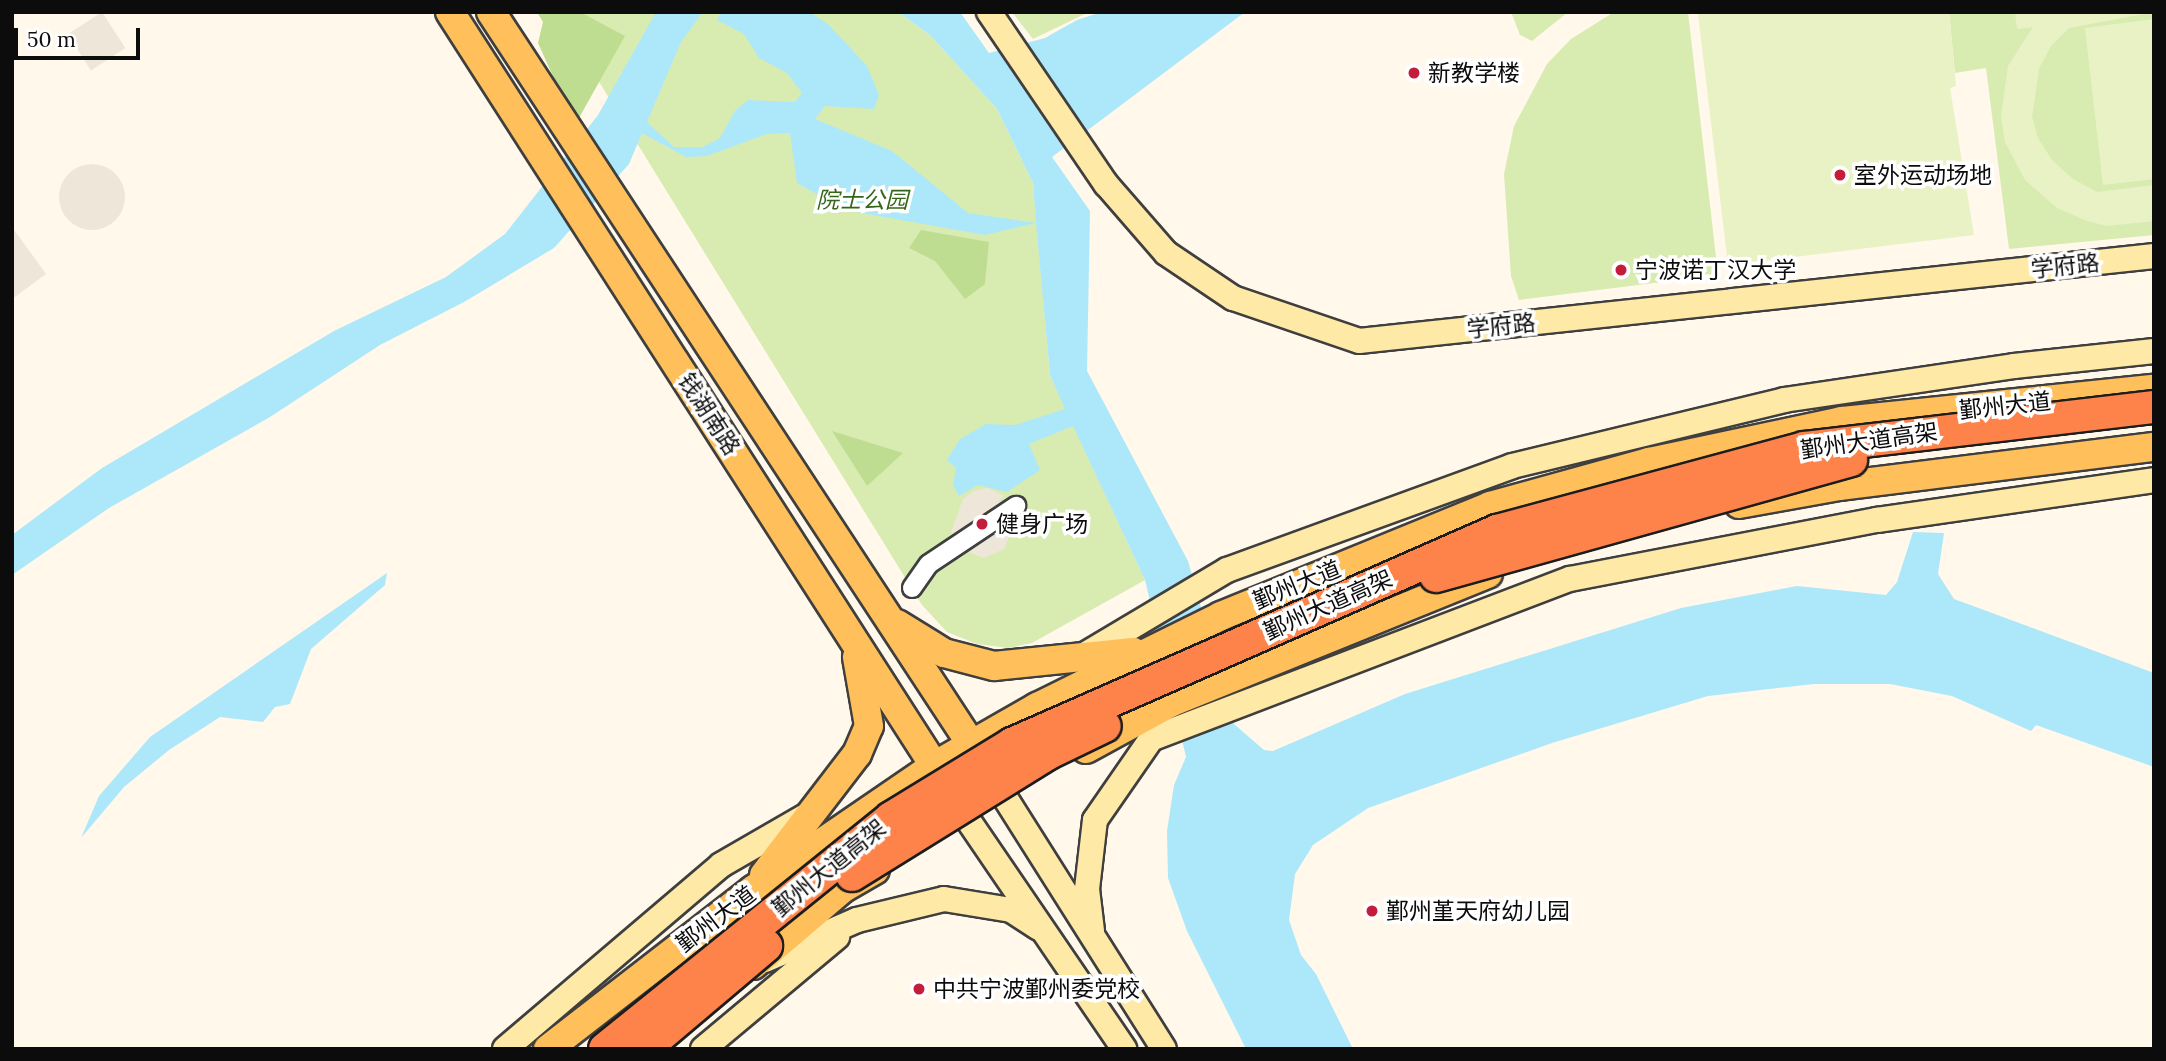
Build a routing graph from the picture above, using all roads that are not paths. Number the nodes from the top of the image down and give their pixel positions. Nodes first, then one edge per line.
1 (450, 12) edge
2 (491, 12) edge
3 (989, 12) edge
4 (2154, 256) edge
5 (2154, 351) edge
6 (2154, 389) edge
7 (2154, 407) edge
8 (2154, 423) edge
9 (2154, 447) edge
10 (2154, 480) edge
11 (1016, 506) dead end
12 (912, 588) dead end
13 (890, 619) junction
14 (853, 638) junction
15 (1153, 650) junction
16 (1079, 659) junction
17 (1172, 702) junction
18 (1153, 738) junction
19 (972, 746) junction
20 (934, 766) junction
21 (1004, 796) junction
22 (804, 817) junction
23 (966, 817) junction
24 (754, 890) junction
25 (857, 920) junction
26 (1039, 928) junction
27 (1094, 942) junction
28 (751, 966) junction
29 (505, 1049) edge
30 (548, 1049) edge
31 (606, 1049) edge
32 (644, 1049) edge
33 (655, 1049) edge
34 (703, 1049) edge
35 (1124, 1049) edge
36 (1164, 1049) edge

1 - 14 main road, 钱湖南路
2 - 13 main road, 钱湖南路
3 - 4 street, 学府路
5 - 16 street, 鄞州大道
6 - 15 main road, 鄞州大道
7 - 31 highway, 鄞州大道高架, bridge
8 - 32 highway, 鄞州大道高架, bridge
9 - 17 main road
10 - 18 street
11 - 12 street
13 - 16 main road
13 - 19 main road, 钱湖南路
14 - 20 main road, 钱湖南路
14 - 22 main road
15 - 16 main road
15 - 19 main road, 鄞州大道
17 - 18 street
17 - 21 main road
18 - 27 street
19 - 20 main road, 鄞州大道
19 - 21 main road, 钱湖南路
20 - 23 main road, 钱湖南路
20 - 24 main road, 鄞州大道
21 - 23 main road
21 - 27 street
22 - 24 main road
22 - 29 street, 鄞州大道
23 - 26 street
23 - 28 main road
24 - 30 main road, 鄞州大道
25 - 26 street
25 - 28 street
25 - 34 street
26 - 35 street
27 - 36 street
28 - 33 main road

